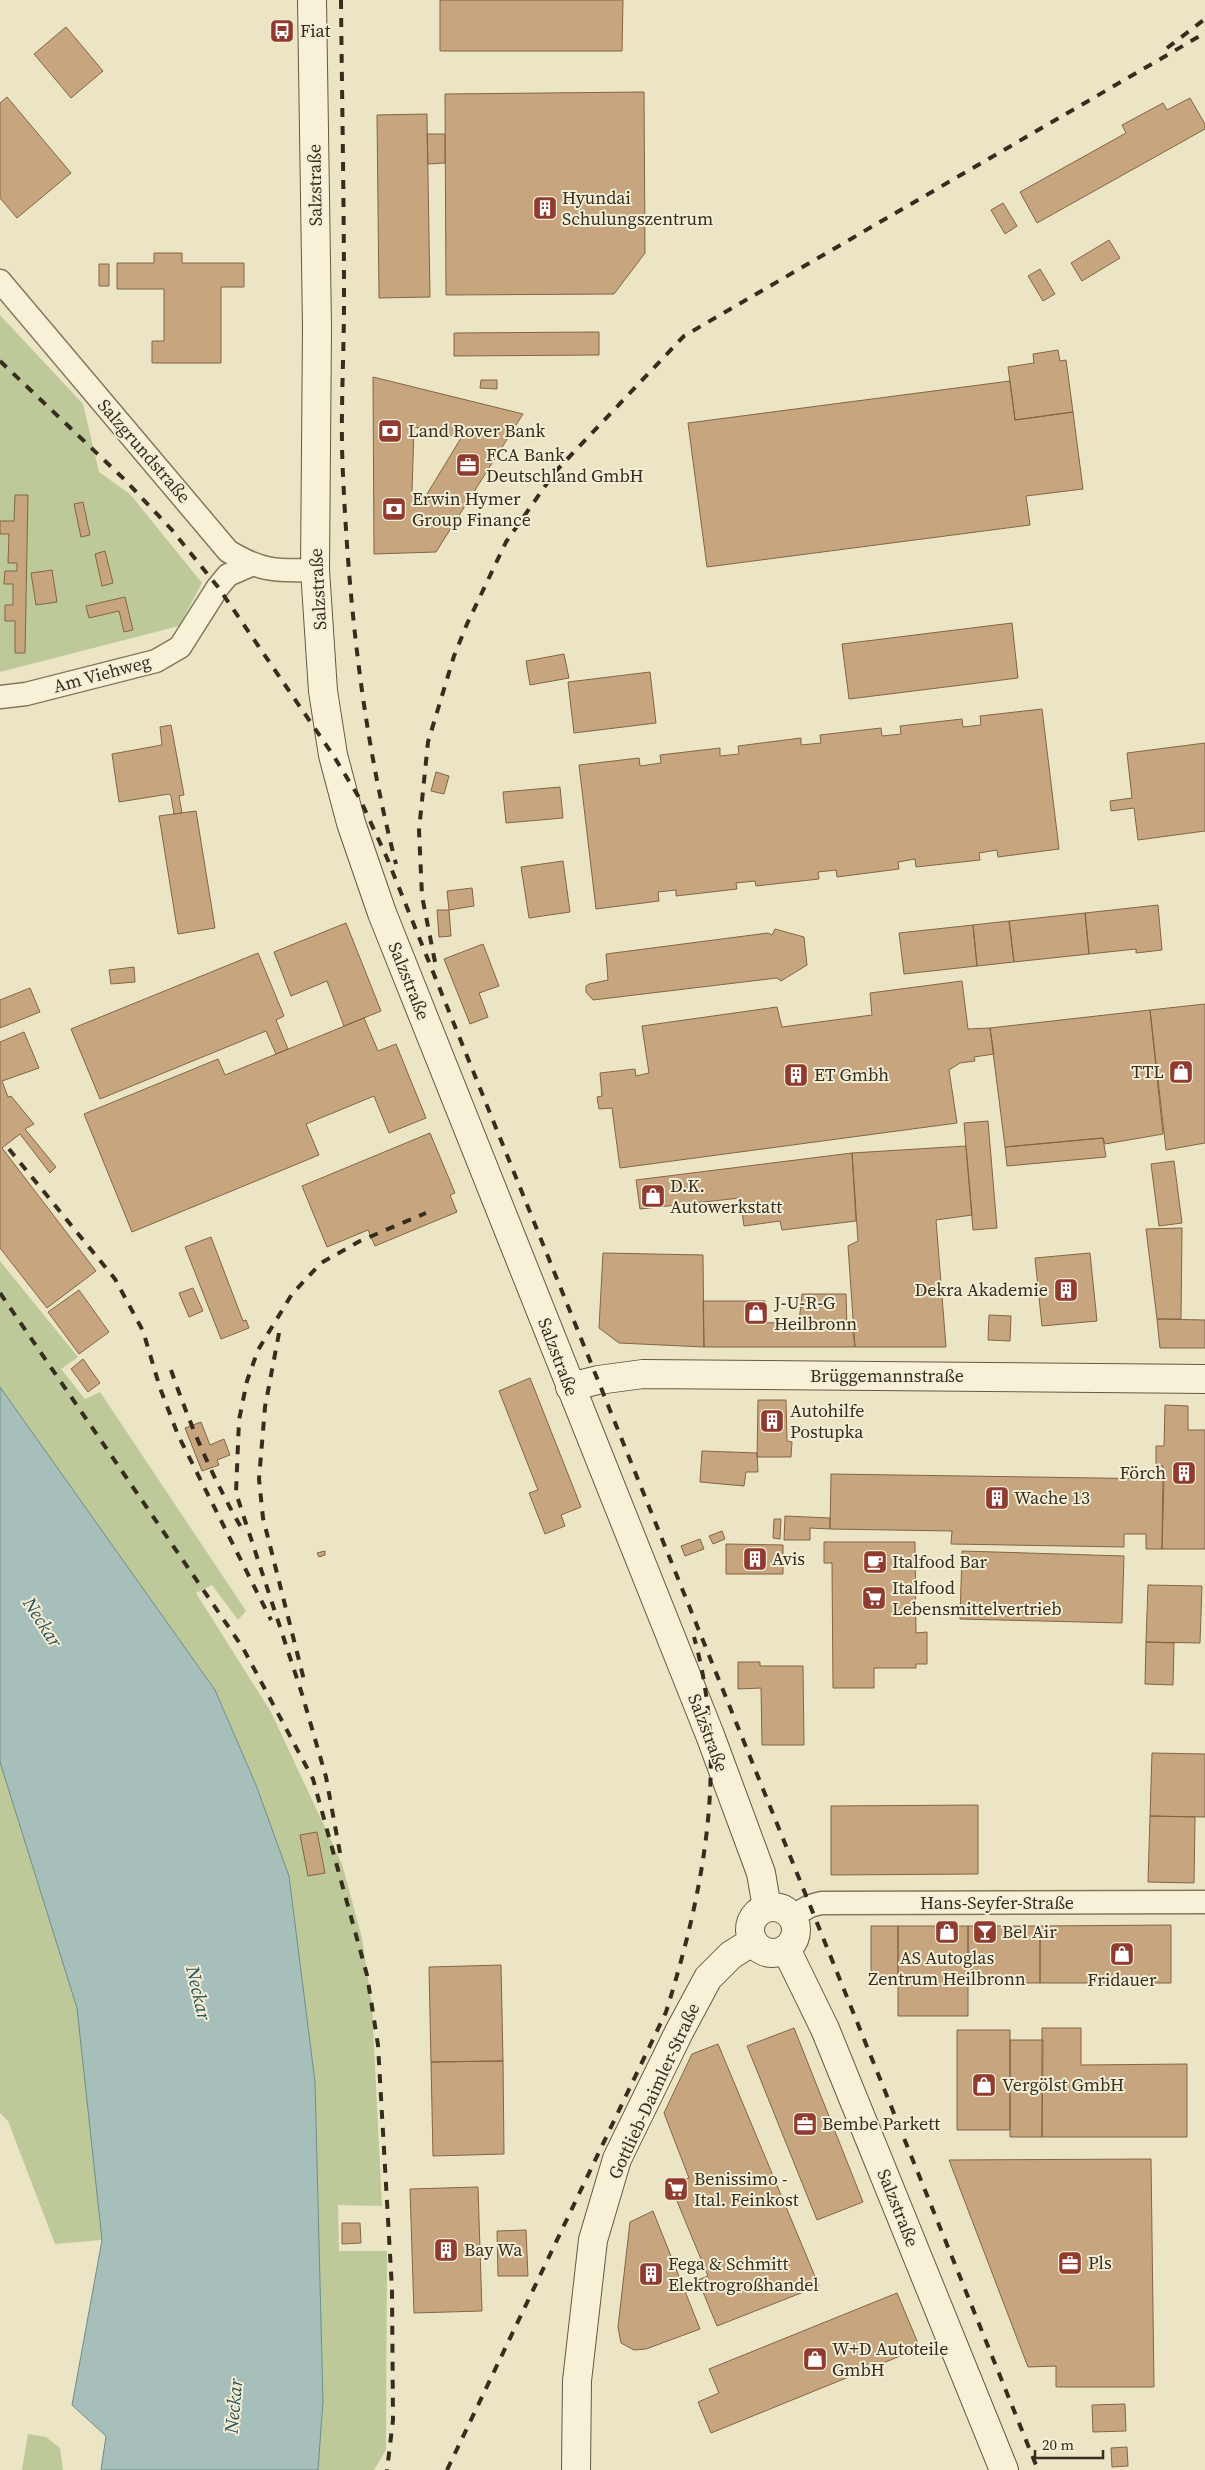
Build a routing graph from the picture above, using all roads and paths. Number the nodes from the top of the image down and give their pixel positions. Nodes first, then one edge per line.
1 (312, 0) edge
2 (0, 281) edge
3 (251, 565) junction
4 (316, 570) junction
5 (0, 697) edge
6 (1205, 1378) edge
7 (570, 1387) junction
8 (1205, 1902) edge
9 (779, 1912) junction
10 (752, 1942) junction
11 (786, 1949) junction
12 (576, 2470) edge
13 (1004, 2470) edge

1 - 4 street, Salzstraße
2 - 3 street, Salzgrundstraße
3 - 4 street, Salzgrundstraße
3 - 5 street, Am Viehweg
4 - 7 street, Salzstraße
6 - 7 street, Brüggemannstraße
7 - 9 street, Salzstraße
8 - 9 street, Hans-Seyfer-Straße
9 - 10 street
9 - 11 street
10 - 11 street
10 - 12 street, Gottlieb-Daimler-Straße
11 - 13 street, Salzstraße

